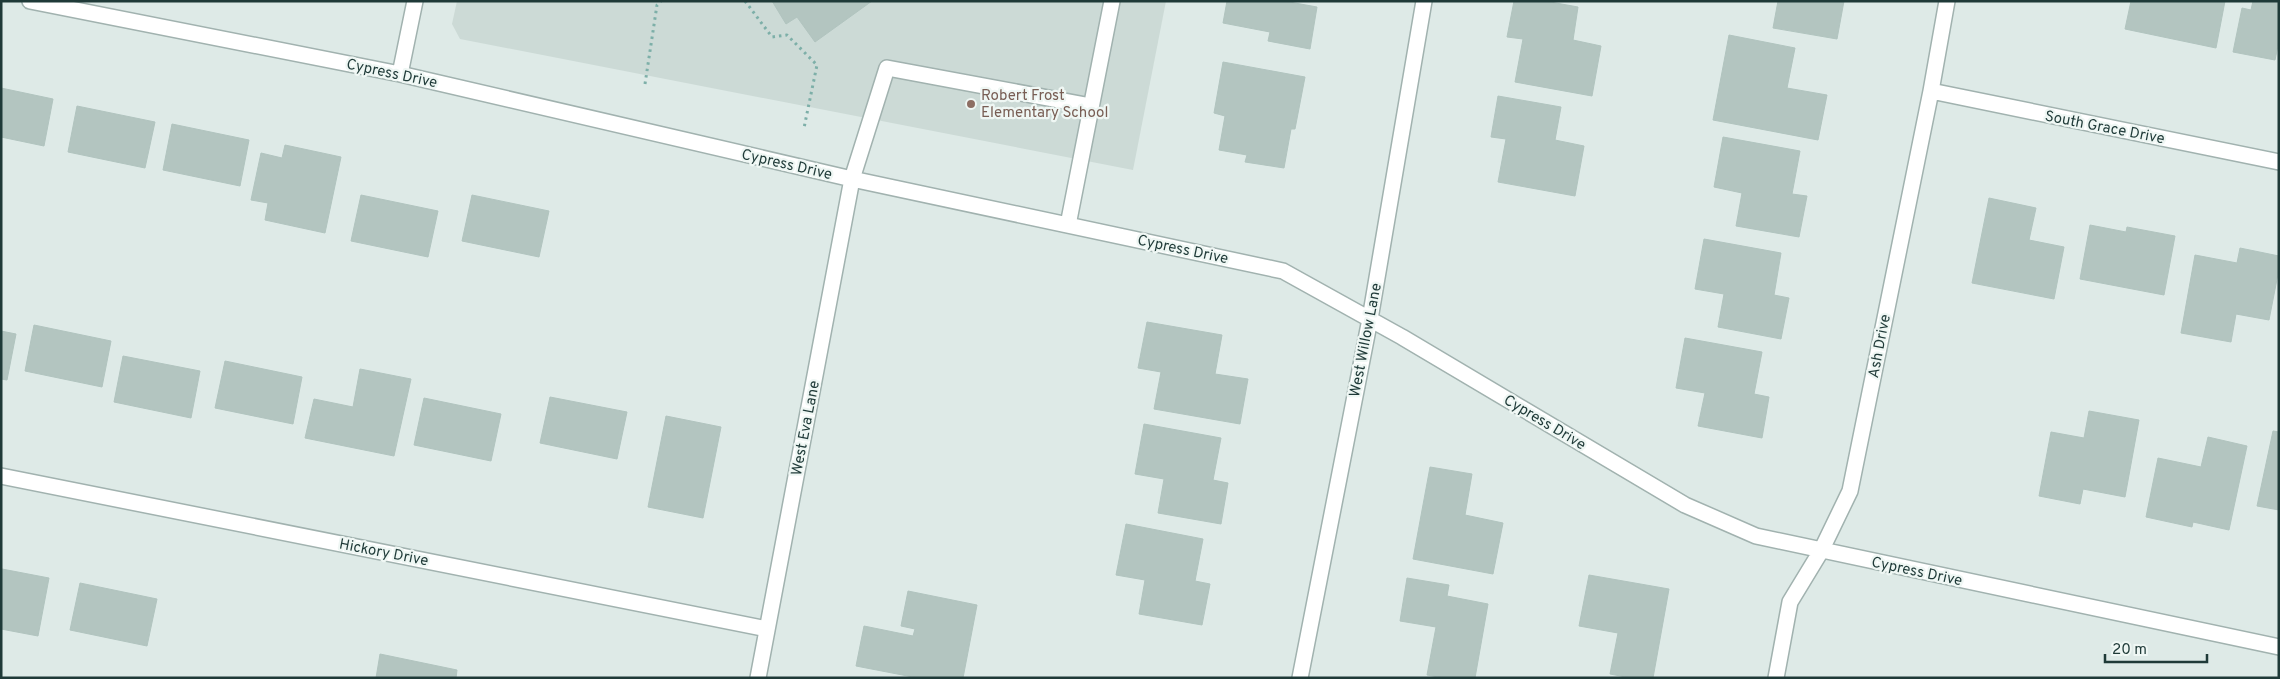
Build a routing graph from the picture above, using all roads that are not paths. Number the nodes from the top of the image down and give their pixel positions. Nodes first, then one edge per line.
1 (30, 1) edge
2 (415, 1) edge
3 (1112, 1) edge
4 (1424, 1) edge
5 (1946, 1) edge
6 (400, 74) junction
7 (1931, 91) junction
8 (1091, 106) junction
9 (2279, 162) edge
10 (852, 179) junction
11 (1068, 225) junction
12 (1370, 319) junction
13 (1, 476) edge
14 (1821, 551) junction
15 (767, 629) junction
16 (2279, 647) edge
17 (758, 678) edge
18 (1300, 678) edge
19 (1776, 678) edge

1 - 6 street, Cypress Drive
2 - 6 street
3 - 8 street
4 - 12 street, West Willow Lane
5 - 7 street, Ash Drive
6 - 10 street, Cypress Drive
7 - 9 street, South Grace Drive
7 - 14 street, Ash Drive
8 - 10 street, West Eva Lane
8 - 11 street
10 - 11 street, Cypress Drive
10 - 15 street, West Eva Lane
11 - 12 street, Cypress Drive
12 - 14 street, Cypress Drive
12 - 18 street, West Willow Lane
13 - 15 street, Hickory Drive
14 - 16 street, Cypress Drive
14 - 19 street, Ash Drive
15 - 17 street, West Eva Lane

